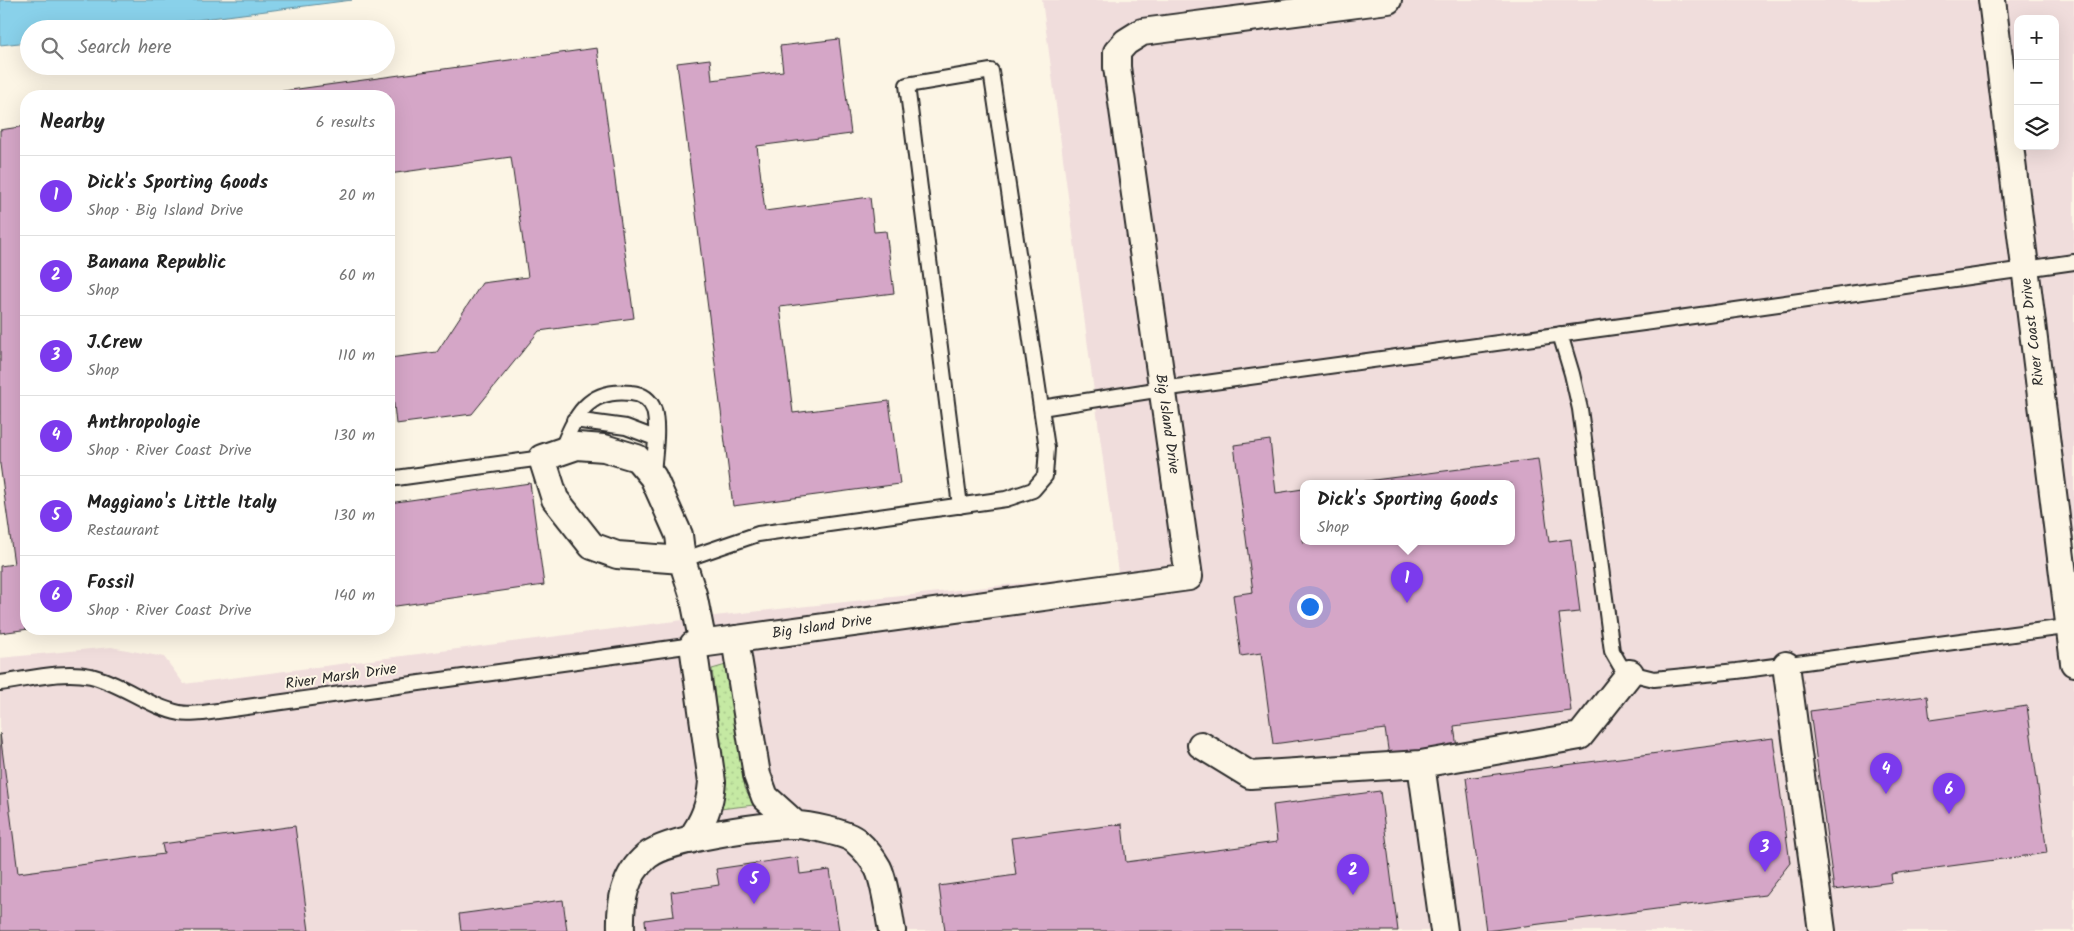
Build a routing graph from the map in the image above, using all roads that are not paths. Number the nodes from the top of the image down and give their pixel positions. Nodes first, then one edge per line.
1 (1388, 0) edge
2 (1992, 0) edge
3 (2074, 262) edge
4 (2026, 269) junction
5 (1560, 334) junction
6 (1162, 389) junction
7 (1041, 408) junction
8 (574, 420) junction
9 (655, 438) junction
10 (551, 454) junction
11 (653, 477) junction
12 (395, 478) edge
13 (960, 506) junction
14 (682, 560) junction
15 (2072, 626) edge
16 (735, 639) junction
17 (698, 644) junction
18 (2074, 663) edge
19 (1786, 665) junction
20 (1630, 673) junction
21 (0, 683) edge
22 (1201, 745) dead end
23 (1422, 764) junction
24 (796, 825) junction
25 (690, 840) junction
26 (621, 931) edge
27 (892, 931) edge
28 (1444, 931) edge
29 (1822, 931) edge

1 - 6 street, Big Island Drive
2 - 4 street, River Coast Drive
3 - 4 lane
4 - 5 lane
4 - 15 street, River Coast Drive
5 - 6 lane
5 - 20 lane
6 - 7 lane
6 - 16 street, Big Island Drive
7 - 13 lane
7 - 13 lane
8 - 9 lane
8 - 9 lane
8 - 10 lane
9 - 11 lane
10 - 11 street
10 - 12 lane
10 - 14 street
11 - 14 street
13 - 14 lane
14 - 17 street
15 - 18 street, River Coast Drive
15 - 19 lane
16 - 17 street, Big Island Drive
16 - 24 street
17 - 21 lane, River Marsh Drive
17 - 25 street
19 - 20 lane
19 - 29 street
20 - 23 street
22 - 23 street
23 - 28 street
24 - 25 street
24 - 27 street
25 - 26 street

